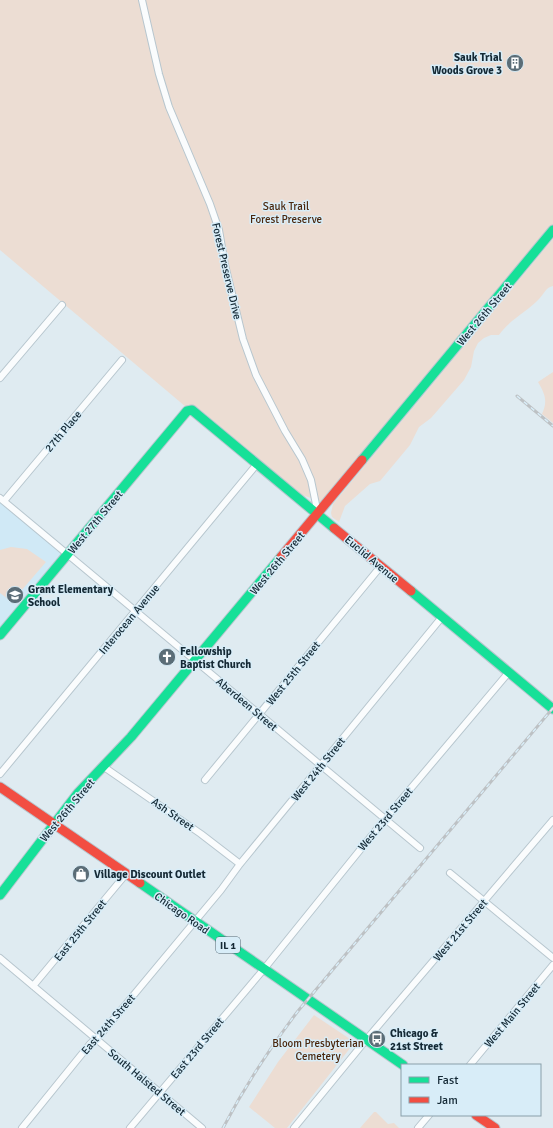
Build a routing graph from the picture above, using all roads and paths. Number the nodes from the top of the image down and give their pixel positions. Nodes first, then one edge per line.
1 (142, 0) edge
2 (553, 230) edge
3 (62, 305) dead end
4 (122, 360) dead end
5 (0, 378) edge
6 (192, 410) joint
7 (258, 464) junction
8 (2, 500) edge
9 (318, 514) junction
10 (68, 554) junction
11 (381, 566) junction
12 (136, 611) junction
13 (442, 617) junction
14 (0, 635) edge
15 (195, 661) junction
16 (509, 672) junction
17 (553, 709) edge
18 (259, 714) junction
19 (321, 766) junction
20 (104, 767) junction
21 (0, 774) edge
22 (205, 780) dead end
23 (0, 787) edge
24 (385, 819) junction
25 (553, 820) edge
26 (54, 824) junction
27 (420, 848) dead end
28 (240, 864) junction
29 (450, 873) dead end
30 (126, 874) junction
31 (1, 892) edge
32 (484, 902) junction
33 (195, 922) junction
34 (0, 958) edge
35 (553, 958) edge
36 (553, 965) edge
37 (264, 969) junction
38 (33, 986) junction
39 (96, 1038) junction
40 (366, 1040) junction
41 (402, 1064) edge
42 (471, 1064) edge
43 (160, 1092) junction
44 (428, 1116) edge
45 (477, 1116) edge
46 (22, 1128) edge
47 (130, 1128) edge
48 (202, 1128) edge
49 (294, 1128) edge
50 (418, 1128) edge
51 (495, 1128) edge

1 - 9 street, Forest Preserve Drive
2 - 9 street, West 26th Street
3 - 5 street
4 - 8 street, 27th Place
6 - 7 street, Euclid Avenue
6 - 10 street, West 27th Street
7 - 9 street, Euclid Avenue
7 - 12 street, Interocean Avenue
8 - 10 street, Aberdeen Street
9 - 11 street, Euclid Avenue
9 - 15 street, West 26th Street
10 - 12 street, Aberdeen Street
10 - 14 street, West 27th Street
11 - 13 street, Euclid Avenue
11 - 18 street, West 25th Street
12 - 15 street, Aberdeen Street
12 - 21 street, Interocean Avenue
13 - 16 street, Euclid Avenue
13 - 19 street, West 24th Street
15 - 18 street, Aberdeen Street
15 - 20 street, West 26th Street
16 - 17 street, Euclid Avenue
16 - 24 street, West 23rd Street
18 - 19 street, Aberdeen Street
18 - 22 street, West 25th Street
19 - 24 street, Aberdeen Street
19 - 28 street, West 24th Street
20 - 26 street, West 26th Street
20 - 28 street, Ash Street
23 - 26 street, Chicago Road / IL 1
24 - 27 street, Aberdeen Street
24 - 37 street, West 23rd Street
25 - 32 street, West 21st Street
26 - 30 street, Chicago Road / IL 1
26 - 31 street, West 26th Street
28 - 33 street, West 24th Street
29 - 32 street
30 - 33 street, Chicago Road / IL 1
30 - 38 street, East 25th Street
32 - 35 street
32 - 40 street, West 21st Street
33 - 37 street, Chicago Road / IL 1
33 - 39 street, East 24th Street
34 - 38 street, South Halsted Street
36 - 42 street, West Main Street
37 - 40 street, Chicago Road / IL 1
37 - 43 street, East 23rd Street
38 - 39 street, South Halsted Street
39 - 43 street, South Halsted Street
39 - 46 street, East 24th Street
40 - 41 street, Chicago Road / IL 1
40 - 49 street, West 21st Street
43 - 47 street, East 23rd Street
43 - 48 street, South Halsted Street
44 - 50 street
45 - 51 street

